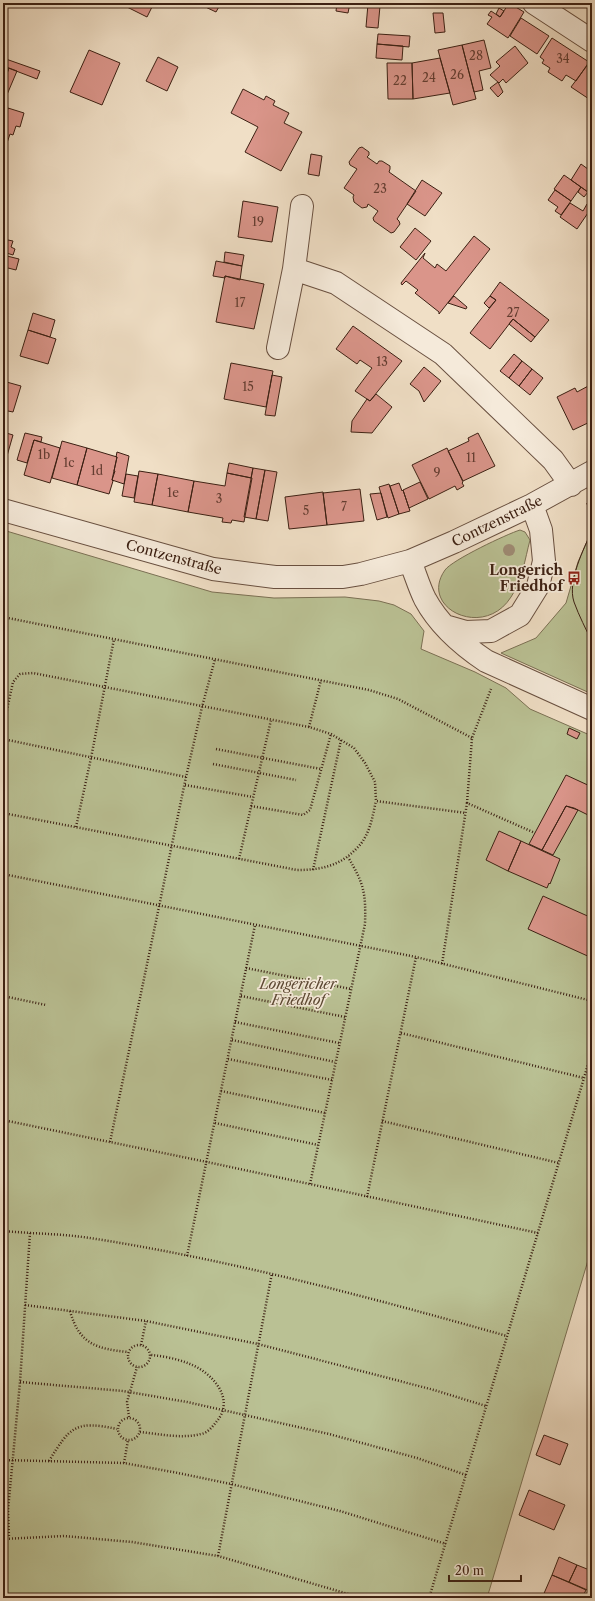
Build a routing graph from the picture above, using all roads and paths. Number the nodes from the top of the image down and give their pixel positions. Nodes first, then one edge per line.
1 (534, 3) edge
2 (592, 41) edge
3 (302, 206) dead end
4 (294, 269) junction
5 (278, 348) dead end
6 (592, 472) edge
7 (571, 485) junction
8 (587, 503) dead end
9 (532, 505) junction
10 (591, 508) dead end
11 (3, 510) edge
12 (410, 561) junction
13 (3, 617) edge
14 (444, 626) junction
15 (114, 639) junction
16 (215, 659) junction
17 (499, 667) junction
18 (321, 680) junction
19 (104, 687) junction
20 (202, 707) junction
21 (592, 709) edge
22 (270, 720) junction
23 (309, 727) junction
24 (3, 728) edge
25 (331, 734) junction
26 (472, 738) junction
27 (3, 739) edge
28 (341, 740) junction
29 (216, 749) dead end
30 (91, 758) junction
31 (262, 758) junction
32 (213, 764) dead end
33 (321, 769) junction
34 (258, 773) junction
35 (186, 777) junction
36 (296, 780) dead end
37 (185, 785) junction
38 (253, 797) junction
39 (376, 801) junction
40 (467, 803) junction
41 (251, 806) junction
42 (3, 813) edge
43 (466, 813) junction
44 (76, 827) junction
45 (535, 833) dead end
46 (173, 846) junction
47 (348, 857) junction
48 (239, 859) junction
49 (313, 870) junction
50 (3, 874) edge
51 (160, 906) junction
52 (255, 925) junction
53 (360, 946) junction
54 (416, 957) junction
55 (442, 964) junction
56 (246, 968) junction
57 (351, 988) junction
58 (3, 996) edge
59 (241, 996) junction
60 (592, 1001) edge
61 (46, 1005) dead end
62 (345, 1017) junction
63 (235, 1022) junction
64 (401, 1033) junction
65 (232, 1040) junction
66 (340, 1043) junction
67 (592, 1051) edge
68 (228, 1059) junction
69 (335, 1062) junction
70 (584, 1078) junction
71 (332, 1080) junction
72 (221, 1091) junction
73 (325, 1113) junction
74 (3, 1120) edge
75 (382, 1121) junction
76 (215, 1124) junction
77 (110, 1142) junction
78 (318, 1145) junction
79 (207, 1162) junction
80 (559, 1163) junction
81 (310, 1184) junction
82 (367, 1197) junction
83 (3, 1232) edge
84 (30, 1232) junction
85 (538, 1234) junction
86 (187, 1256) junction
87 (272, 1273) junction
88 (25, 1305) junction
89 (70, 1311) junction
90 (146, 1321) junction
91 (507, 1336) junction
92 (141, 1344) junction
93 (258, 1344) junction
94 (128, 1352) junction
95 (150, 1355) junction
96 (137, 1367) junction
97 (20, 1382) junction
98 (129, 1392) junction
99 (486, 1406) junction
100 (222, 1409) junction
101 (245, 1414) junction
102 (129, 1417) junction
103 (117, 1429) junction
104 (140, 1432) junction
105 (128, 1440) junction
106 (3, 1460) edge
107 (13, 1461) junction
108 (49, 1462) junction
109 (124, 1463) junction
110 (466, 1474) junction
111 (231, 1484) junction
112 (9, 1538) junction
113 (3, 1539) edge
114 (446, 1544) junction
115 (218, 1556) junction
116 (362, 1598) edge
117 (428, 1598) edge

1 - 2 street
3 - 4 street
4 - 5 street
4 - 7 street
6 - 7 street, Contzenstraße
7 - 9 street, Contzenstraße
8 - 10 path
9 - 12 street, Contzenstraße
9 - 14 street
11 - 12 street, Contzenstraße
12 - 14 street
13 - 15 path
14 - 17 street
15 - 16 path
15 - 19 path
16 - 18 path
16 - 20 path
17 - 21 street
17 - 26 path
18 - 23 path
18 - 26 path
19 - 20 path
19 - 24 path
19 - 30 path
20 - 22 path
20 - 35 path
22 - 23 path
22 - 31 path
23 - 25 path
25 - 28 path
25 - 33 path
26 - 40 path
27 - 30 path
28 - 39 path
28 - 49 path
29 - 31 path
30 - 35 path
30 - 44 path
31 - 33 path
31 - 34 path
32 - 34 path
33 - 41 path
34 - 36 path
34 - 38 path
35 - 37 path
37 - 38 path
37 - 46 path
38 - 41 path
39 - 43 path
39 - 47 path
40 - 43 path
40 - 45 path
41 - 48 path
42 - 44 path
43 - 55 path
44 - 46 path
46 - 48 path
46 - 51 path
47 - 49 path
47 - 53 path
48 - 49 path
50 - 51 path
51 - 52 path
51 - 77 path
52 - 53 path
52 - 56 path
53 - 54 path
53 - 57 path
54 - 55 path
54 - 64 path
55 - 60 path
56 - 57 path
56 - 59 path
57 - 62 path
58 - 61 path
59 - 62 path
59 - 63 path
62 - 66 path
63 - 65 path
63 - 66 path
64 - 70 path
64 - 75 path
65 - 68 path
65 - 69 path
66 - 69 path
67 - 70 path
68 - 71 path
68 - 72 path
69 - 71 path
70 - 80 path
71 - 73 path
72 - 73 path
72 - 76 path
73 - 78 path
74 - 77 path
75 - 80 path
75 - 82 path
76 - 78 path
76 - 79 path
77 - 79 path
78 - 81 path
79 - 81 path
79 - 86 path
80 - 85 path
81 - 82 path
82 - 85 path
83 - 84 path
84 - 86 path
84 - 88 path
85 - 91 path
86 - 87 path
87 - 91 path
87 - 93 path
88 - 89 path
88 - 97 path
89 - 90 path
89 - 94 path
90 - 92 path
90 - 93 path
91 - 99 path
92 - 94 path
92 - 95 path
93 - 99 path
93 - 101 path
94 - 96 path
95 - 96 path
95 - 100 path
96 - 98 path
97 - 98 path
97 - 107 path
98 - 100 path
98 - 102 path
99 - 110 path
100 - 101 path
100 - 104 path
101 - 110 path
101 - 111 path
102 - 103 path
102 - 104 path
103 - 105 path
103 - 108 path
104 - 105 path
105 - 109 path
106 - 107 path
107 - 108 path
107 - 112 path
108 - 109 path
109 - 111 path
110 - 114 path
111 - 114 path
111 - 115 path
112 - 113 path
112 - 115 path
114 - 117 path
115 - 116 path

